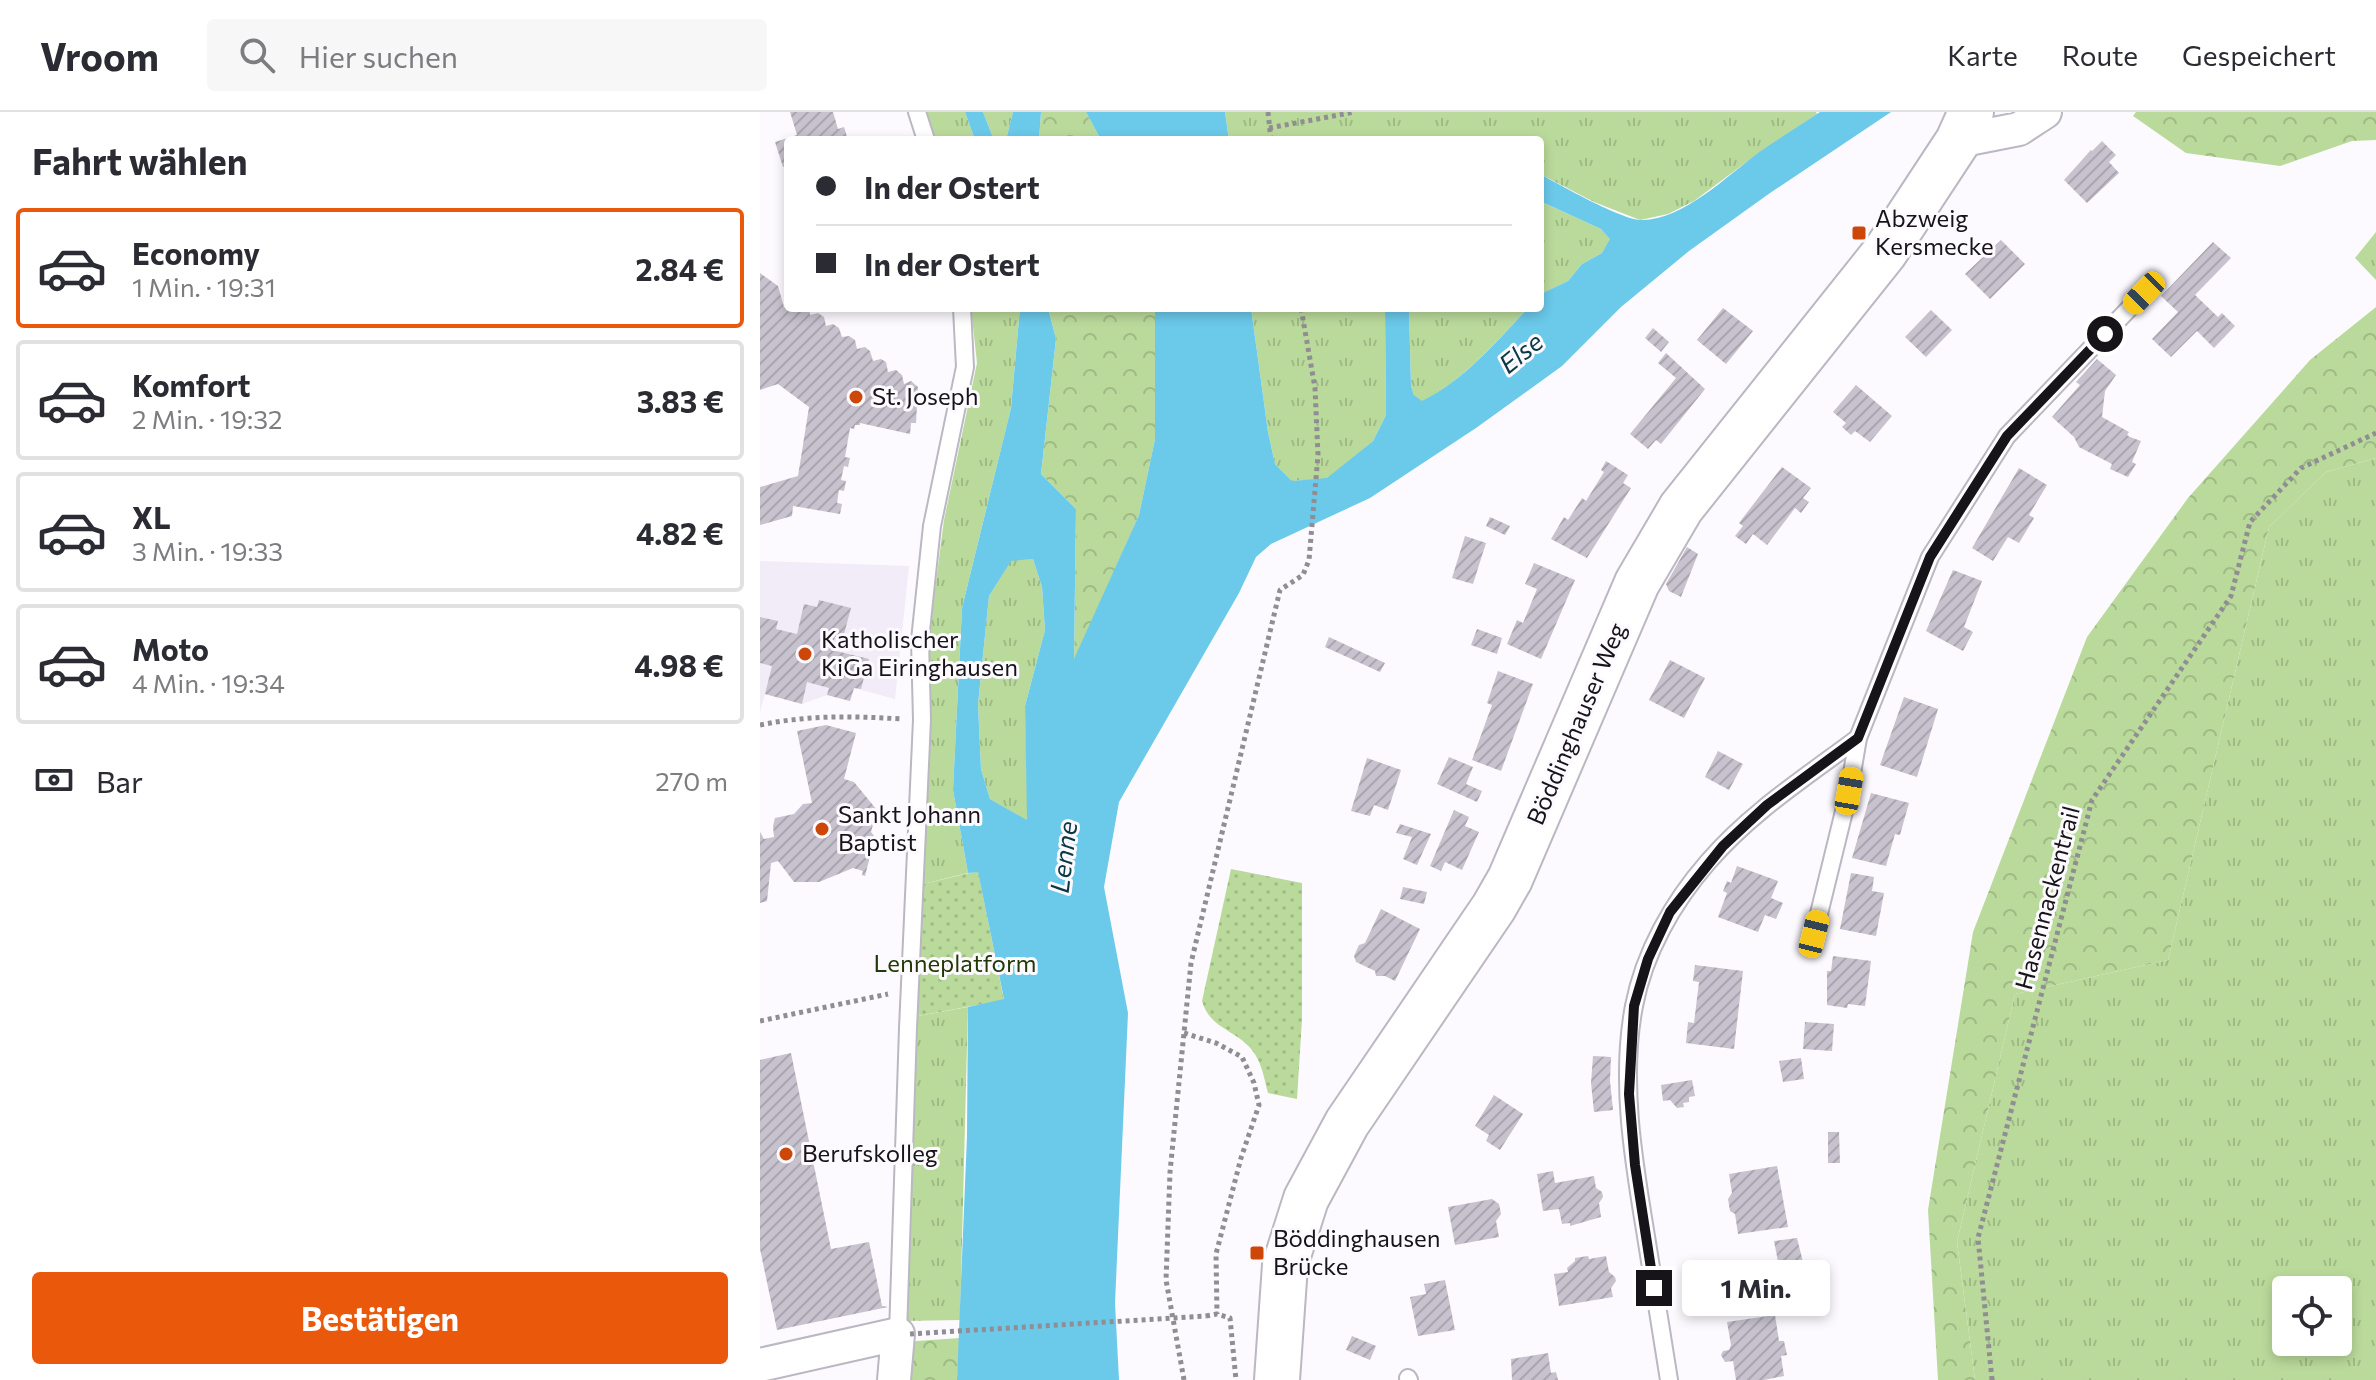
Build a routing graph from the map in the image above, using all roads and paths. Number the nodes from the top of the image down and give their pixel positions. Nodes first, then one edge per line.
1 (917, 112) edge
2 (1268, 112) edge
3 (1355, 112) edge
4 (2045, 112) edge
5 (1965, 127) edge
6 (1269, 128) junction
7 (925, 136) edge
8 (1270, 136) edge
9 (2144, 293) dead end
10 (962, 312) edge
11 (1302, 312) edge
12 (2376, 433) edge
13 (922, 720) junction
14 (760, 725) edge
15 (1858, 738) junction
16 (1814, 934) dead end
17 (909, 994) junction
18 (760, 1021) edge
19 (1184, 1033) junction
20 (1217, 1314) junction
21 (904, 1334) junction
22 (760, 1365) edge
23 (894, 1380) edge
24 (1184, 1380) edge
25 (1236, 1380) edge
26 (1277, 1380) edge
27 (1669, 1380) edge
28 (1992, 1380) edge

1 - 7 lane
2 - 6 path
3 - 6 path
4 - 5 street
5 - 26 street, Böddinghauser Weg
6 - 8 path
9 - 15 lane
10 - 13 lane
11 - 19 path
12 - 28 path, Hasennackentrail
13 - 14 path
13 - 17 lane
15 - 16 lane
15 - 27 lane
17 - 18 path
17 - 21 lane
19 - 20 path
19 - 24 path
20 - 21 path, bridge
20 - 25 path
21 - 22 street
21 - 23 street

